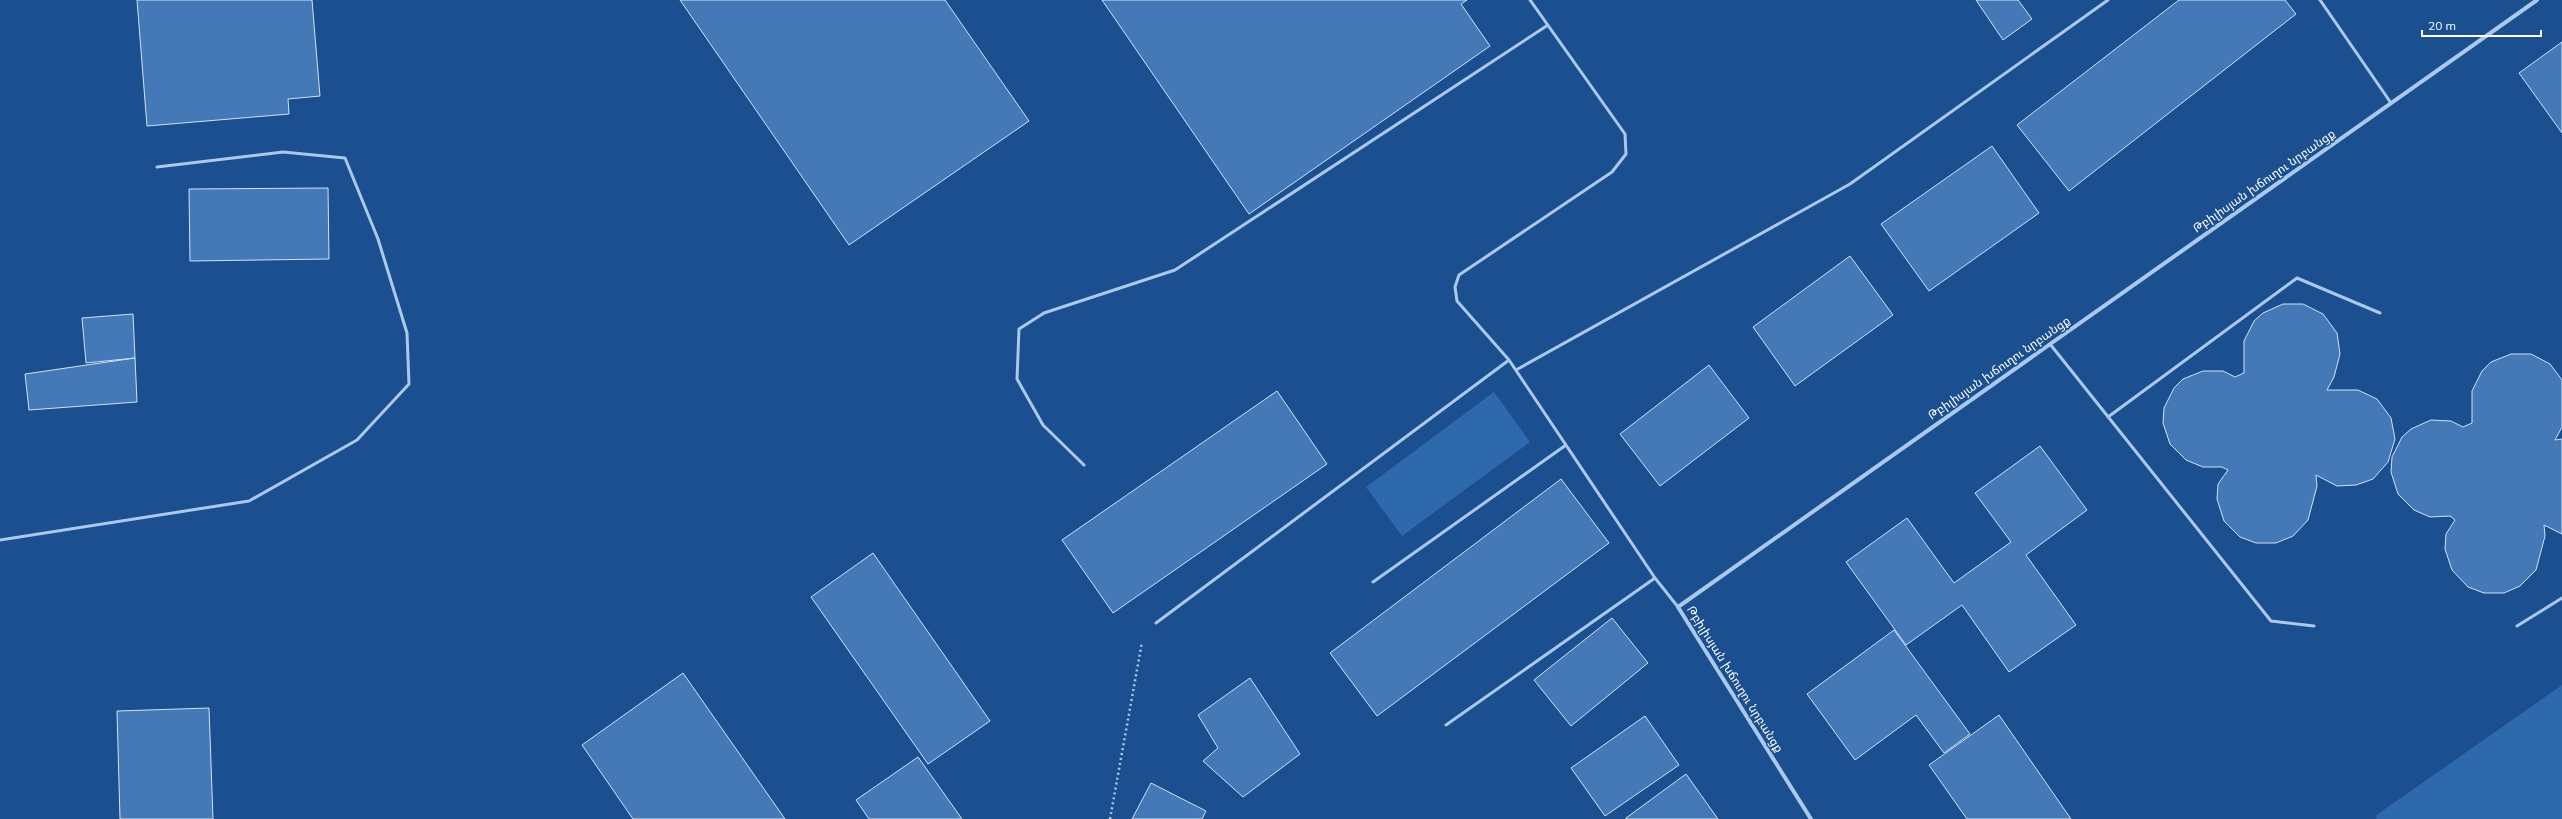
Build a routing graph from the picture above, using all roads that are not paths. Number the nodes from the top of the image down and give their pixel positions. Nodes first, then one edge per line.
1 (1530, 0) edge
2 (2108, 0) edge
3 (2320, 0) edge
4 (2537, 0) edge
5 (1548, 25) junction
6 (2391, 103) junction
7 (157, 167) dead end
8 (2380, 313) dead end
9 (2050, 344) junction
10 (1509, 360) junction
11 (1516, 370) junction
12 (2108, 417) junction
13 (1566, 445) junction
14 (1084, 465) dead end
15 (0, 540) edge
16 (1655, 578) junction
17 (1373, 582) dead end
18 (2562, 598) edge
19 (1678, 607) junction
20 (1156, 623) road end
21 (2314, 626) dead end
22 (2517, 626) dead end
23 (1446, 725) dead end
24 (1811, 819) edge

1 - 5 lane
2 - 11 lane
3 - 6 lane
4 - 6 street, Թբիլիսյան խճուղու նրբանցք
5 - 10 lane
5 - 14 lane
6 - 9 street, Թբիլիսյան խճուղու նրբանցք
7 - 15 lane
8 - 12 lane
9 - 12 lane
9 - 19 street, Թբիլիսյան խճուղու նրբանցք
10 - 11 lane
10 - 20 lane
11 - 13 lane
12 - 21 lane
13 - 16 lane
13 - 17 lane
16 - 19 lane
16 - 23 lane
18 - 22 lane
19 - 24 street, Թբիլիսյան խճուղու նրբանցք

